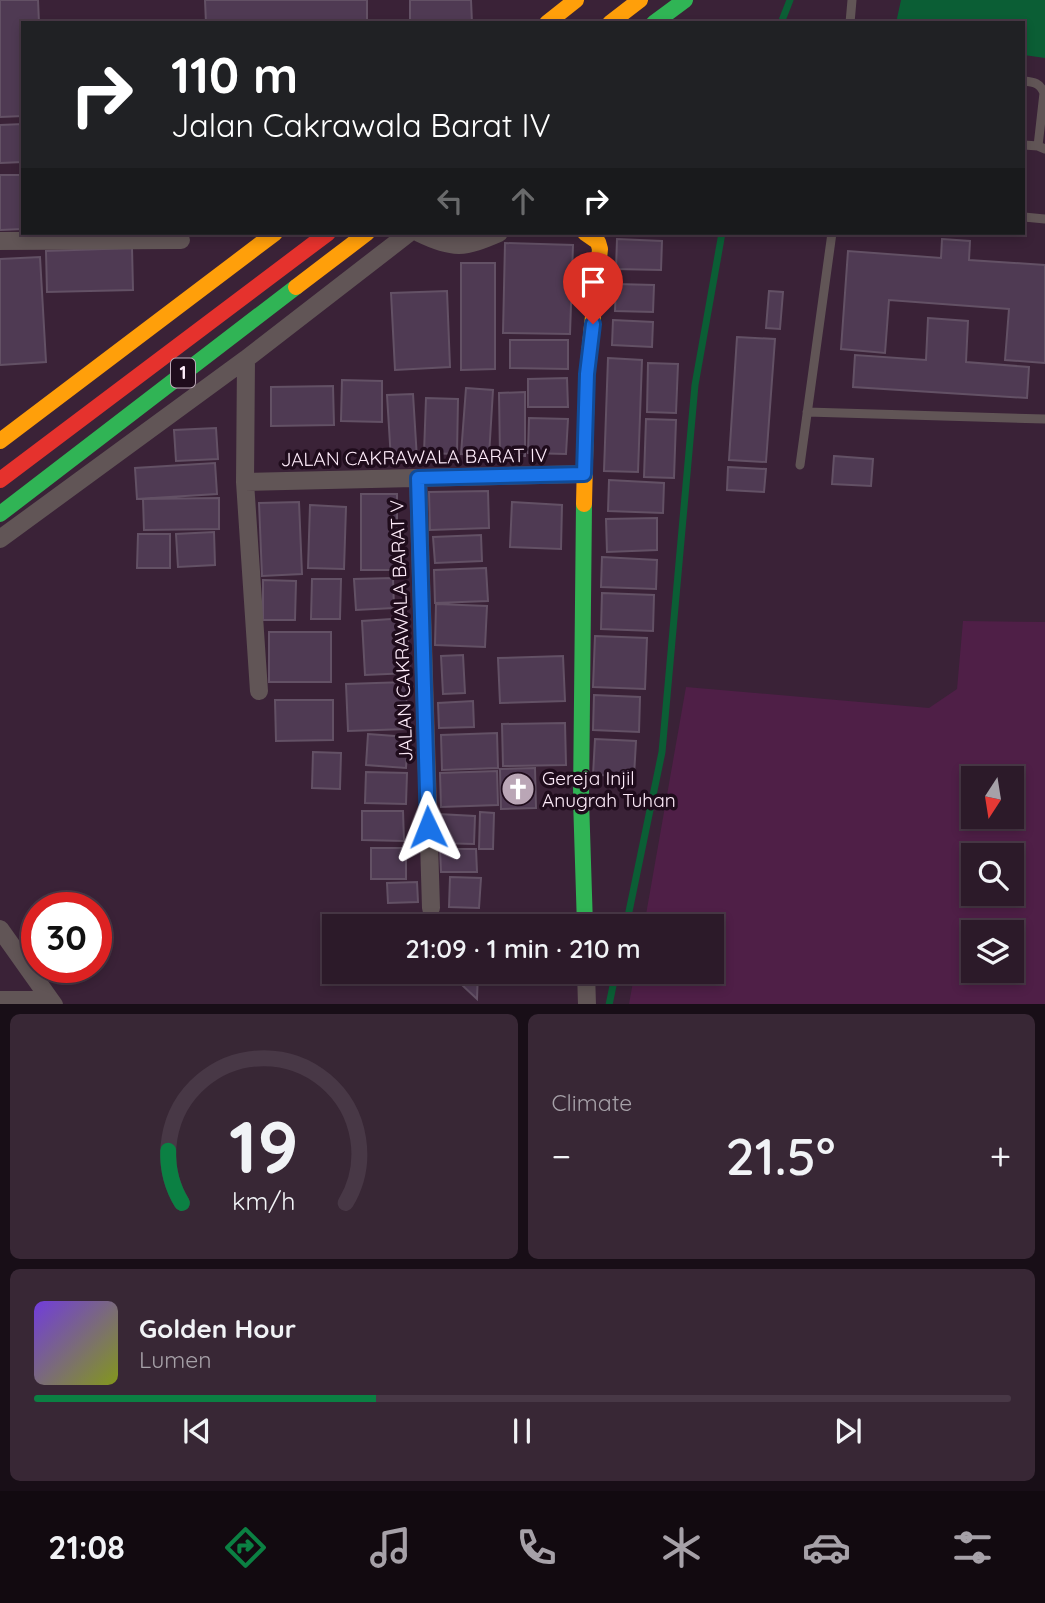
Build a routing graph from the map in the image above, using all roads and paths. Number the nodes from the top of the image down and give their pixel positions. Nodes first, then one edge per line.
1 (576, 0) edge
2 (640, 0) edge
3 (685, 0) edge
4 (852, 0) edge
5 (550, 21) edge
6 (613, 21) edge
7 (657, 21) edge
8 (850, 21) edge
9 (1025, 80) edge
10 (1041, 148) edge
11 (1025, 217) edge
12 (1045, 219) edge
13 (272, 235) edge
14 (325, 235) edge
15 (364, 235) edge
16 (406, 235) edge
17 (423, 235) edge
18 (494, 235) edge
19 (588, 235) edge
20 (832, 235) edge
21 (181, 240) dead end
22 (0, 241) edge
23 (246, 359) junction
24 (807, 412) junction
25 (1045, 419) edge
26 (0, 441) edge
27 (800, 466) dead end
28 (584, 474) junction
29 (418, 478) junction
30 (0, 480) edge
31 (245, 482) junction
32 (0, 514) edge
33 (0, 540) edge
34 (259, 691) dead end
35 (430, 908) dead end
36 (585, 914) edge
37 (0, 929) edge
38 (586, 984) edge
39 (0, 1000) edge
40 (52, 1002) edge
41 (587, 1004) edge

1 - 5 main road
2 - 6 main road
3 - 7 main road
4 - 8 lane
9 - 10 lane
11 - 12 lane
13 - 26 main road
14 - 30 main road, 1
15 - 32 main road, 1
16 - 23 street
17 - 18 street
19 - 28 main road
20 - 24 lane
21 - 22 street
23 - 31 street
23 - 33 street
24 - 25 lane
24 - 27 lane
28 - 29 street, JALAN CAKRAWALA BARAT IV
28 - 36 main road
29 - 31 street, JALAN CAKRAWALA BARAT IV
29 - 35 street, JALAN CAKRAWALA BARAT V
31 - 34 street
37 - 40 street
38 - 41 street
39 - 40 street

